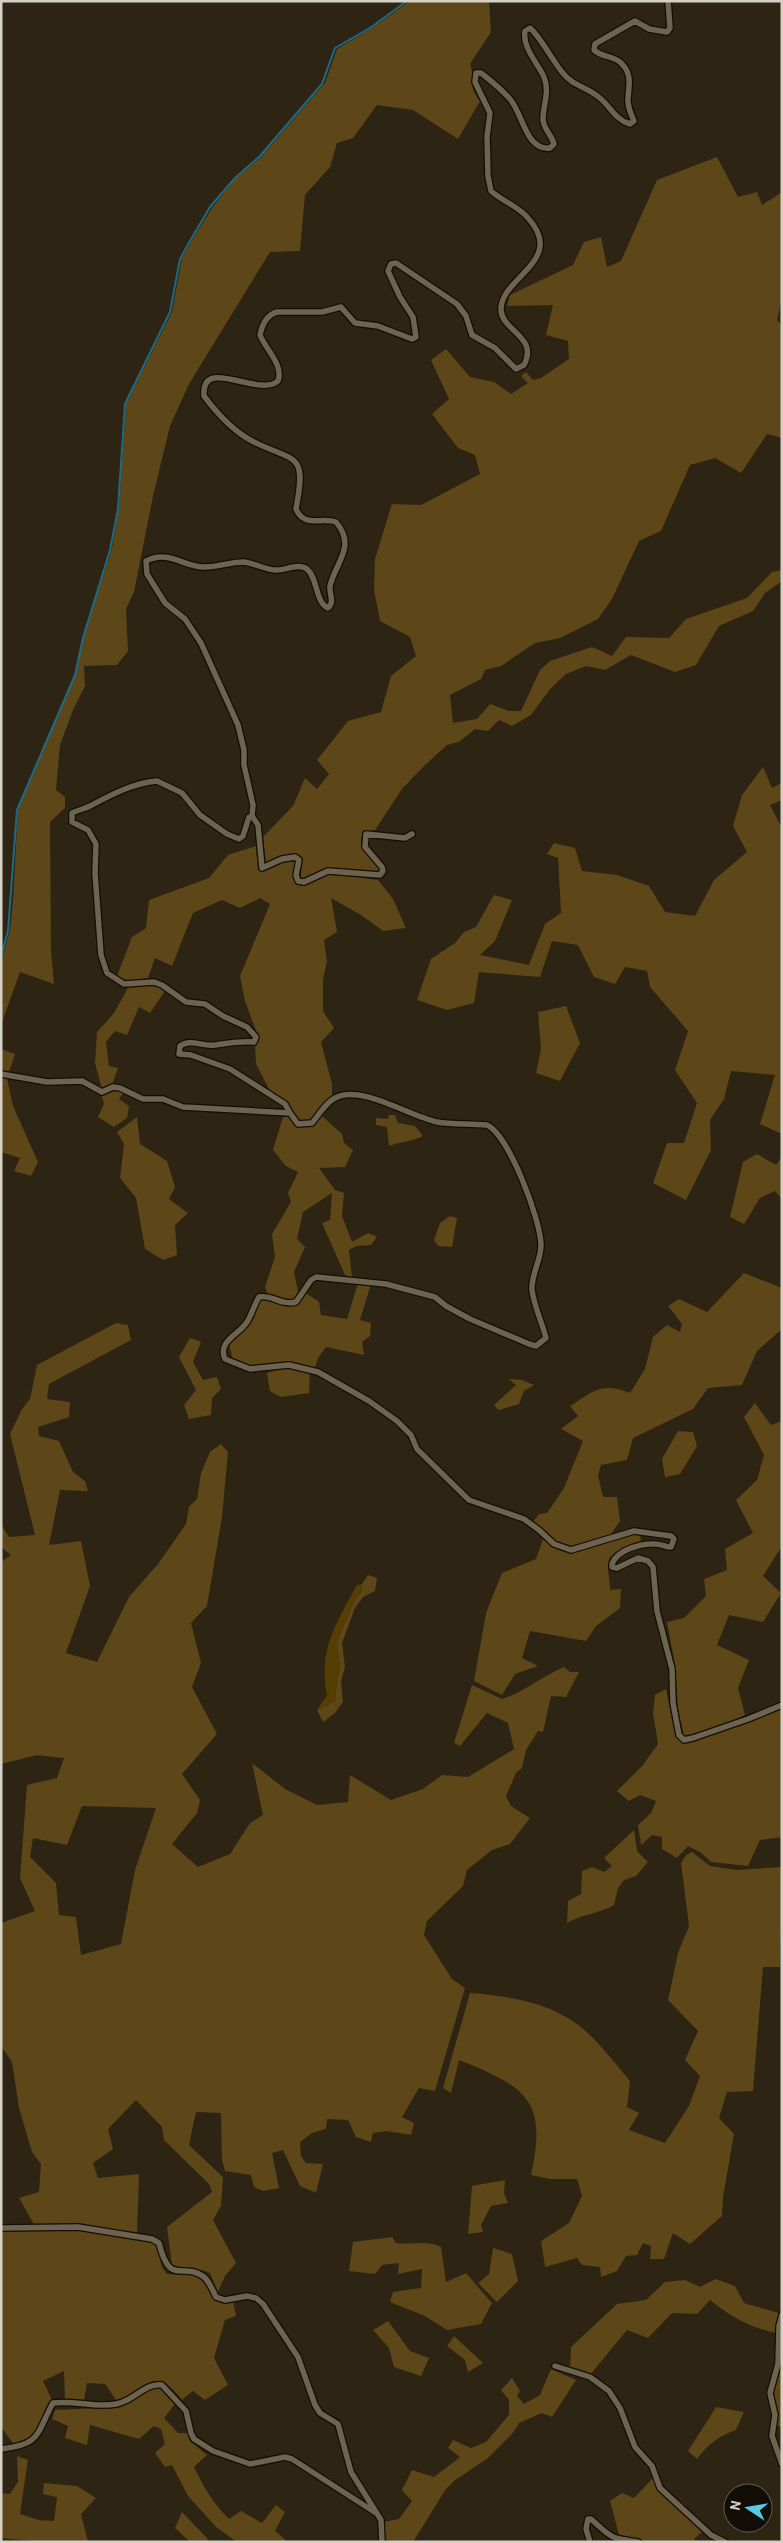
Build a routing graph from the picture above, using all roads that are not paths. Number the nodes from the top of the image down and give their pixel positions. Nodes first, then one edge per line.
1 (668, 1) edge
2 (252, 816) junction
3 (412, 834) dead end
4 (1, 1074) edge
5 (290, 1113) junction
6 (782, 1705) edge
7 (1, 2228) edge
8 (782, 2315) edge
9 (556, 2366) dead end
10 (1, 2449) edge
11 (782, 2464) edge
12 (378, 2514) junction
13 (382, 2542) edge
14 (590, 2542) edge
15 (638, 2542) edge
16 (725, 2542) edge

1 - 2 street
2 - 3 street
2 - 5 street
4 - 5 street
5 - 6 street
7 - 12 street
8 - 11 street
9 - 16 street
10 - 12 street
12 - 13 street
14 - 15 street

